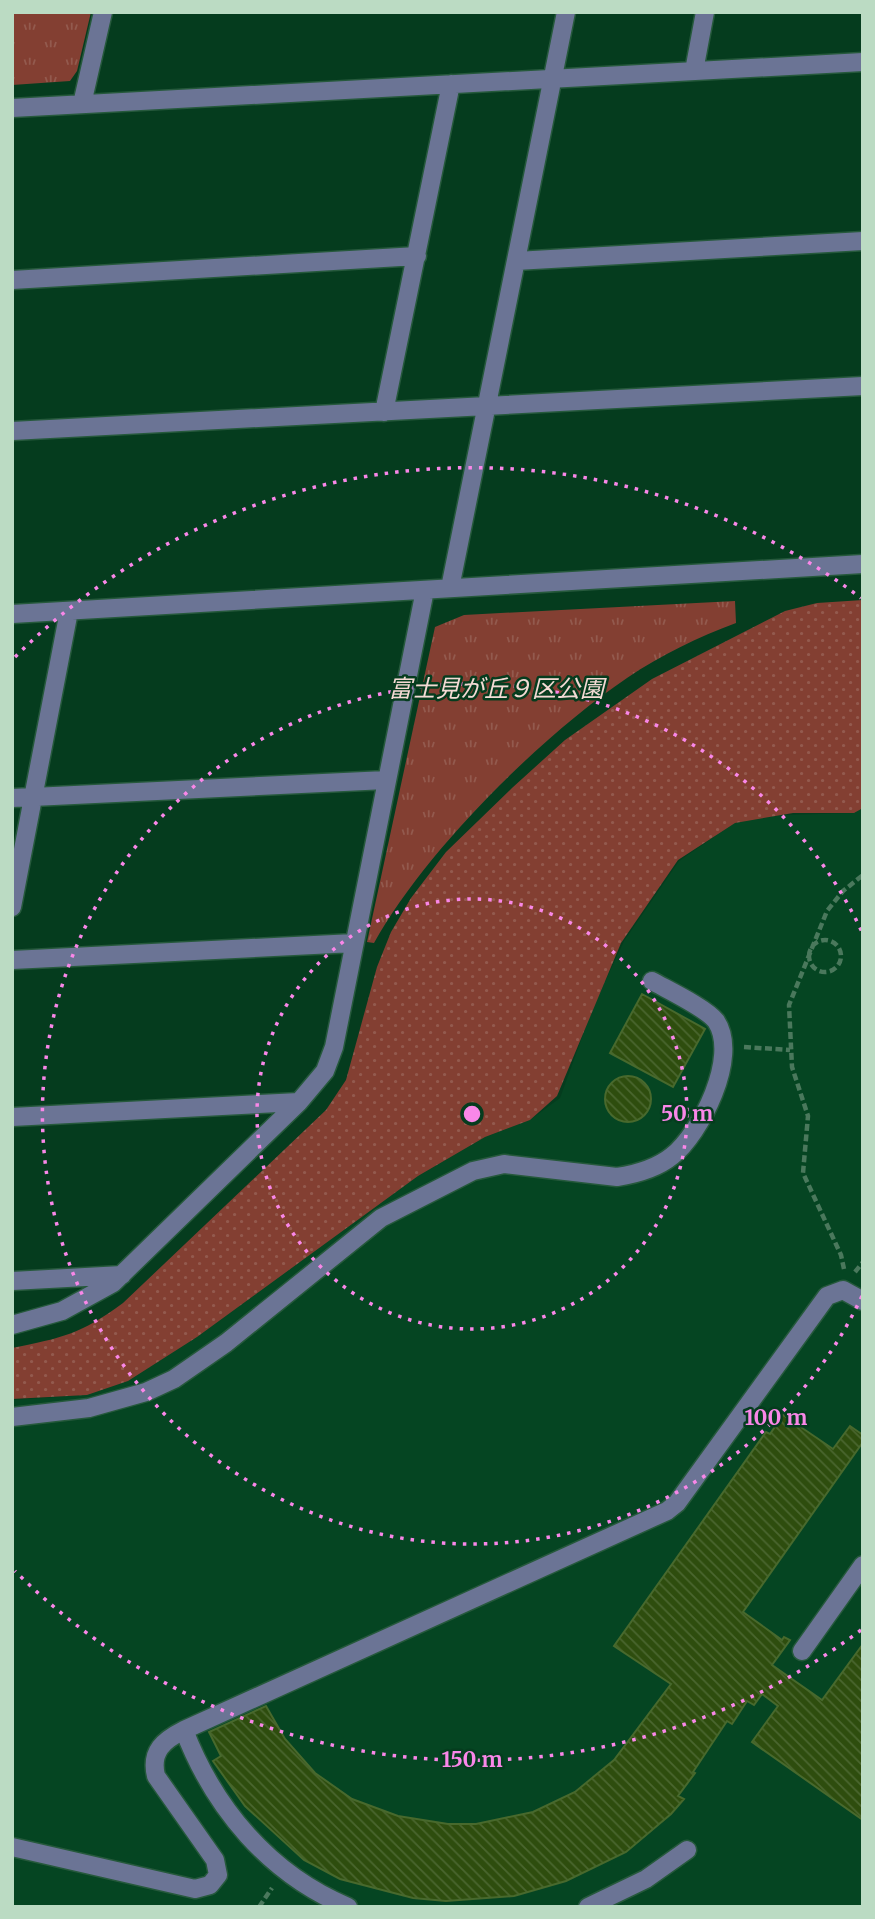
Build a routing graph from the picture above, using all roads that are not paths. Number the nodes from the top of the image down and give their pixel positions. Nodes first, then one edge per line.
1 (103, 12) edge
2 (566, 12) edge
3 (705, 12) edge
4 (863, 62) edge
5 (694, 71) junction
6 (552, 79) junction
7 (451, 84) junction
8 (82, 104) junction
9 (12, 108) edge
10 (863, 241) edge
11 (417, 256) junction
12 (516, 261) junction
13 (12, 280) edge
14 (863, 386) edge
15 (487, 405) junction
16 (384, 412) junction
17 (12, 431) edge
18 (863, 549) edge
19 (863, 564) edge
20 (837, 566) junction
21 (450, 588) junction
22 (425, 590) junction
23 (69, 611) junction
24 (12, 614) edge
25 (386, 780) junction
26 (12, 797) edge
27 (33, 797) junction
28 (12, 907) edge
29 (354, 943) junction
30 (12, 960) edge
31 (652, 981) dead end
32 (299, 1102) junction
33 (12, 1117) edge
34 (121, 1275) junction
35 (12, 1281) edge
36 (863, 1301) edge
37 (12, 1325) edge
38 (12, 1417) edge
39 (863, 1564) edge
40 (802, 1651) dead end
41 (184, 1730) junction
42 (12, 1847) edge
43 (687, 1850) dead end
44 (348, 1907) edge
45 (588, 1907) edge

1 - 8 street
2 - 6 street
3 - 5 street
4 - 5 street
5 - 6 street
6 - 7 street
6 - 12 street
7 - 8 street
7 - 11 street
8 - 9 street
10 - 12 street
11 - 13 street
11 - 16 street
12 - 15 street
14 - 15 street
15 - 16 street
15 - 21 street
16 - 17 street
18 - 20 street
19 - 20 street
20 - 21 street
21 - 22 street
22 - 23 street
22 - 25 street
23 - 24 street
23 - 27 street
25 - 27 street
25 - 29 street
26 - 27 street
27 - 28 street
29 - 30 street
29 - 32 street
31 - 38 street
32 - 33 street
32 - 34 street
34 - 35 street
34 - 37 street
36 - 41 street
39 - 40 street
41 - 42 street
41 - 44 street
43 - 45 street

